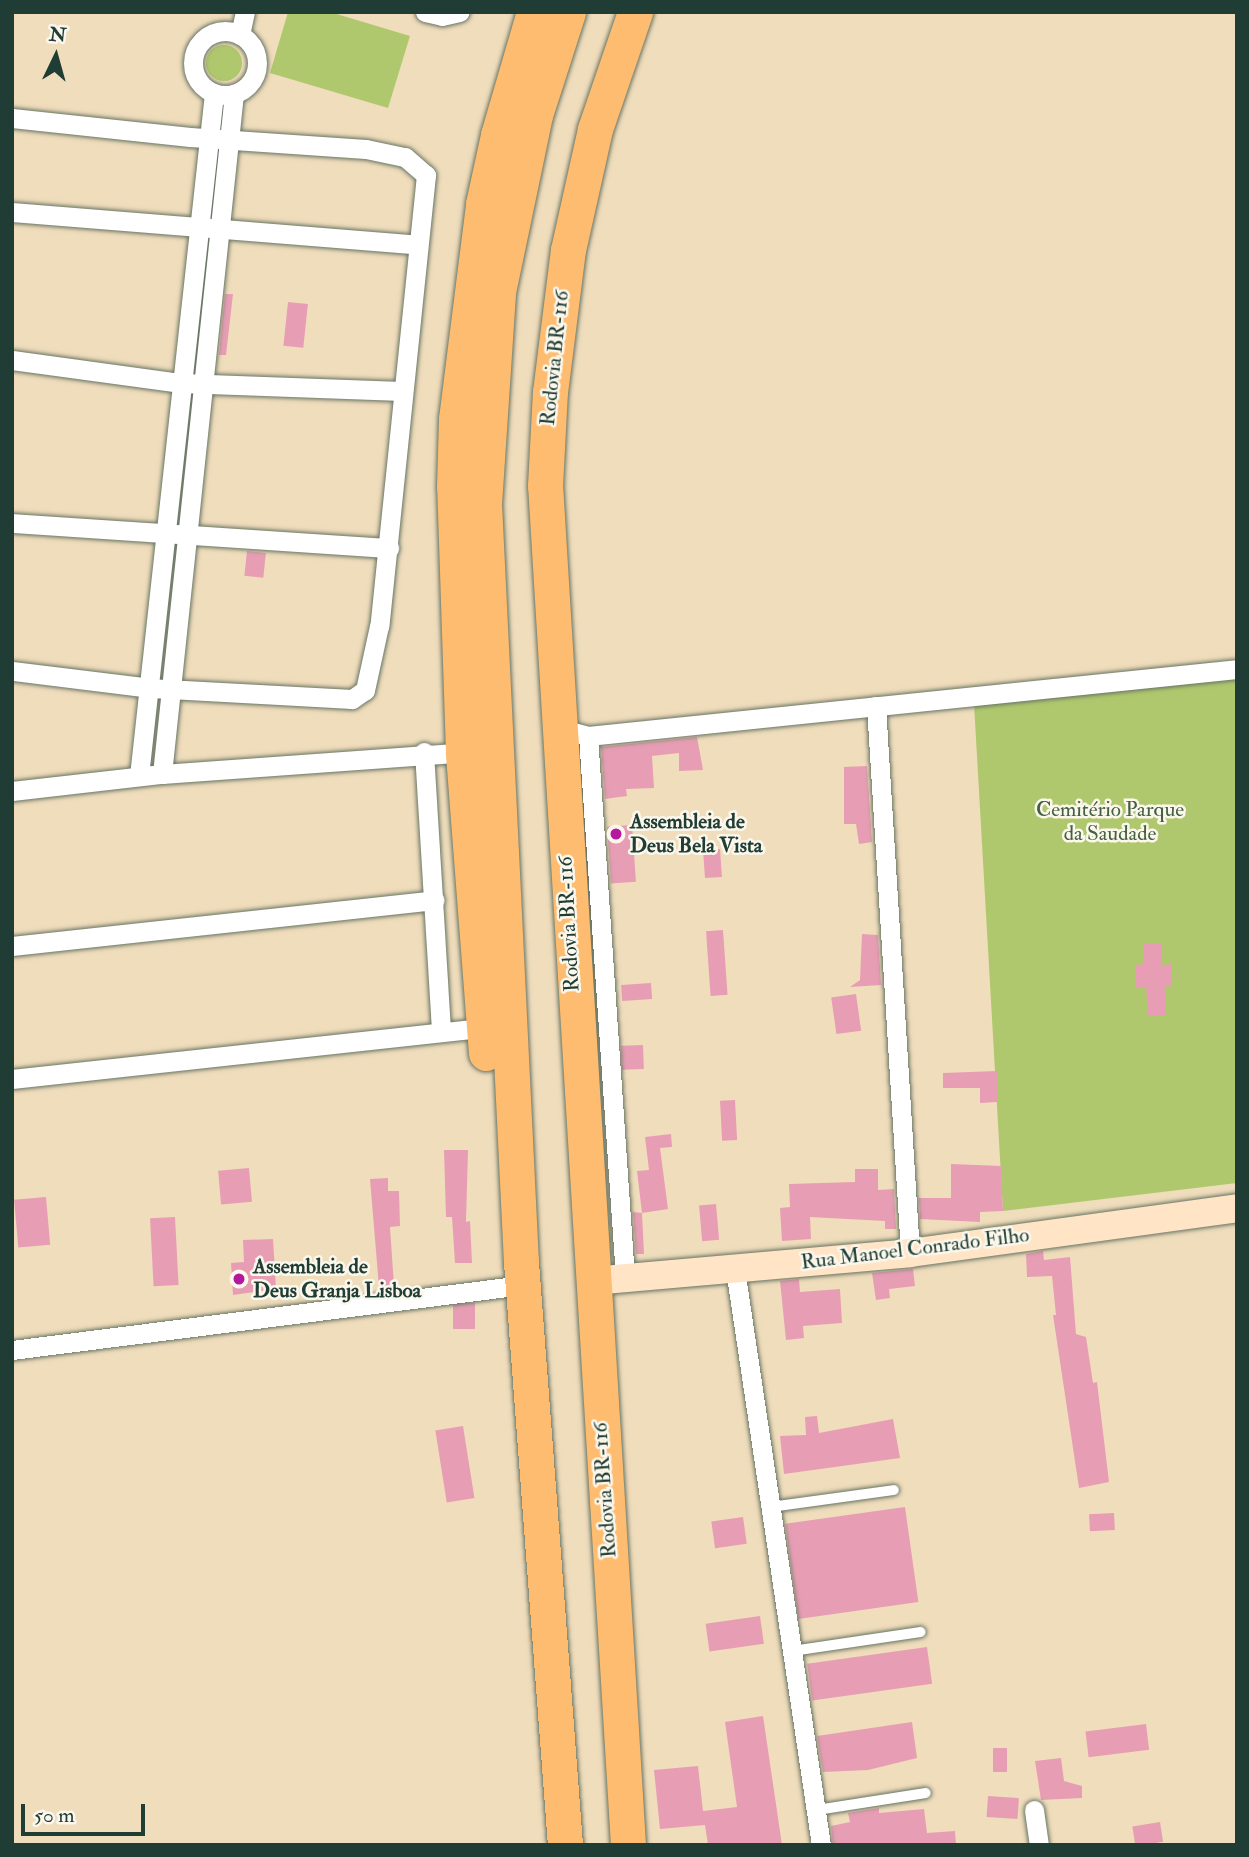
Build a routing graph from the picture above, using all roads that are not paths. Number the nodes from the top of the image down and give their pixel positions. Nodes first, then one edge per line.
1 (245, 12) edge
2 (425, 12) edge
3 (460, 12) edge
4 (534, 12) edge
5 (568, 12) edge
6 (635, 12) edge
7 (228, 26) edge
8 (214, 93) junction
9 (234, 94) junction
10 (12, 118) edge
11 (208, 138) junction
12 (230, 139) junction
13 (12, 212) edge
14 (201, 230) junction
15 (223, 231) junction
16 (418, 245) junction
17 (12, 360) edge
18 (202, 382) junction
19 (181, 383) junction
20 (402, 391) junction
21 (12, 523) edge
22 (177, 535) junction
23 (388, 548) junction
24 (1237, 669) edge
25 (12, 671) edge
26 (171, 687) junction
27 (151, 688) junction
28 (876, 706) junction
29 (573, 732) junction
30 (425, 752) junction
31 (479, 752) junction
32 (162, 774) junction
33 (139, 776) junction
34 (12, 791) edge
35 (435, 900) junction
36 (12, 946) edge
37 (484, 1028) junction
38 (441, 1030) junction
39 (12, 1079) edge
40 (1237, 1208) edge
41 (910, 1253) junction
42 (735, 1269) junction
43 (522, 1274) junction
44 (609, 1279) junction
45 (12, 1350) edge
46 (894, 1490) dead end
47 (769, 1507) junction
48 (921, 1632) dead end
49 (792, 1651) junction
50 (926, 1793) dead end
51 (817, 1810) junction
52 (1034, 1810) dead end
53 (565, 1845) edge
54 (628, 1845) edge
55 (821, 1845) edge
56 (1039, 1845) edge

1 - 7 street
2 - 3 street
4 - 31 highway
5 - 31 highway
6 - 29 highway, Rodovia BR-116
7 - 8 street
7 - 9 street
8 - 9 street
8 - 11 street
9 - 12 street
10 - 11 street
11 - 12 street
11 - 14 street
12 - 15 street
12 - 16 street
13 - 14 street
14 - 15 street
14 - 19 street
15 - 16 street
15 - 18 street
16 - 20 street
17 - 19 street
18 - 19 street
18 - 20 street
18 - 22 street
19 - 22 street
20 - 23 street
21 - 22 street
22 - 23 street
22 - 26 street
22 - 27 street
23 - 26 street
24 - 28 street
25 - 27 street
26 - 27 street
26 - 32 street
27 - 33 street
28 - 29 street
28 - 41 street
29 - 44 highway, Rodovia BR-116
30 - 31 street
30 - 32 street
30 - 35 street
31 - 37 highway
31 - 43 highway
32 - 33 street
33 - 34 street
35 - 36 street
35 - 38 street
37 - 38 street
37 - 43 highway
38 - 39 street
40 - 41 street, Rua Manoel Conrado Filho
41 - 42 street, Rua Manoel Conrado Filho
42 - 44 street, Rua Manoel Conrado Filho
42 - 47 street
43 - 45 street
43 - 53 highway
44 - 54 highway, Rodovia BR-116
46 - 47 lane
47 - 49 street
48 - 49 lane
49 - 51 street
50 - 51 lane
51 - 55 street
52 - 56 street

